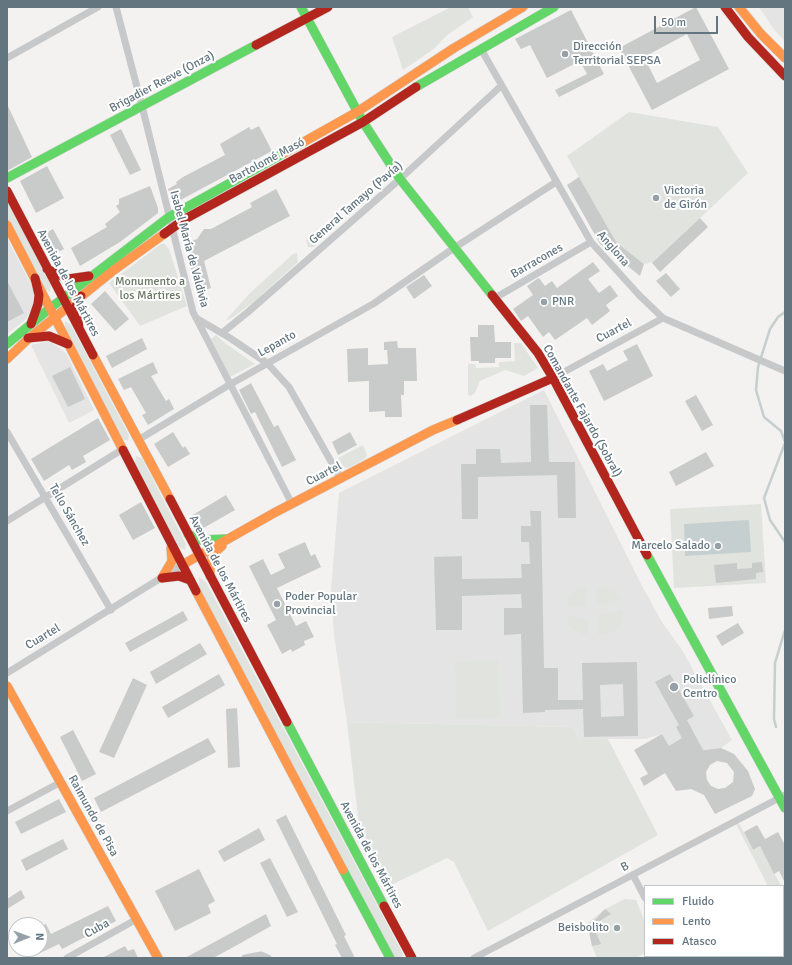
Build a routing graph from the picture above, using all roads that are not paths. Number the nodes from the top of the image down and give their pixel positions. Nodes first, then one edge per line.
1 (98, 7) edge
2 (116, 7) edge
3 (300, 7) edge
4 (328, 7) edge
5 (511, 7) edge
6 (523, 7) edge
7 (554, 7) edge
8 (725, 7) edge
9 (739, 7) edge
10 (540, 9) edge
11 (507, 16) junction
12 (307, 18) junction
13 (481, 49) junction
14 (7, 58) edge
15 (785, 58) edge
16 (785, 76) edge
17 (502, 86) junction
18 (142, 106) junction
19 (357, 112) junction
20 (363, 122) junction
21 (7, 178) edge
22 (400, 179) junction
23 (556, 182) junction
24 (7, 191) edge
25 (169, 217) junction
26 (7, 225) edge
27 (172, 228) junction
28 (591, 242) junction
29 (454, 248) junction
30 (47, 269) junction
31 (91, 276) junction
32 (35, 278) junction
33 (82, 295) junction
34 (63, 298) junction
35 (495, 298) junction
36 (67, 307) junction
37 (49, 308) junction
38 (54, 317) junction
39 (196, 318) junction
40 (663, 318) junction
41 (30, 325) junction
42 (79, 328) junction
43 (222, 333) junction
44 (28, 339) junction
45 (7, 344) edge
46 (68, 344) junction
47 (7, 359) edge
48 (266, 364) junction
49 (785, 371) edge
50 (553, 378) junction
51 (229, 384) junction
52 (7, 432) edge
53 (138, 440) junction
54 (123, 449) junction
55 (341, 479) junction
56 (46, 497) junction
57 (292, 504) junction
58 (7, 521) edge
59 (188, 534) junction
60 (230, 538) junction
61 (171, 542) junction
62 (199, 556) junction
63 (182, 565) junction
64 (162, 578) junction
65 (210, 578) junction
66 (190, 580) junction
67 (111, 610) junction
68 (7, 673) edge
69 (7, 686) edge
70 (61, 782) junction
71 (782, 796) edge
72 (785, 808) edge
73 (7, 811) edge
74 (633, 874) junction
75 (644, 896) edge
76 (136, 919) junction
77 (67, 958) edge
78 (158, 958) edge
79 (245, 958) edge
80 (268, 958) edge
81 (390, 958) edge
82 (412, 958) edge
83 (474, 958) edge

1 - 14 street
2 - 18 street, Isabel María de Valdivia
3 - 12 main road, Comandante Fajardo (Sobral)
4 - 12 main road, Brigadier Reeve (Onza)
5 - 11 main road
6 - 11 main road, Bartolomé Masó
7 - 10 main road, Bartolomé Masó
8 - 16 main road
9 - 15 main road
10 - 13 main road, Bartolomé Masó
11 - 19 main road, Bartolomé Masó
12 - 18 main road, Brigadier Reeve (Onza)
12 - 19 main road, Comandante Fajardo (Sobral)
13 - 17 street, Anglona
13 - 20 main road, Bartolomé Masó
17 - 22 street, General Tamayo (Pavía)
17 - 23 street, Anglona
18 - 21 main road, Brigadier Reeve (Onza)
18 - 25 street, Isabel María de Valdivia
19 - 20 main road, Comandante Fajardo (Sobral)
19 - 25 main road, Bartolomé Masó
20 - 22 main road, Comandante Fajardo (Sobral)
20 - 27 main road, Bartolomé Masó
22 - 29 main road, Comandante Fajardo (Sobral)
22 - 43 street, General Tamayo (Pavía)
23 - 28 street, Anglona
23 - 29 street, Lepanto
24 - 30 main road, Avenida de los Mártires
25 - 27 street, Isabel María de Valdivia
25 - 31 main road, Bartolomé Masó
26 - 32 main road
27 - 33 main road, Bartolomé Masó
27 - 39 street, Isabel María de Valdivia
28 - 35 street, Barracones
28 - 40 street, Anglona
29 - 35 main road, Comandante Fajardo (Sobral)
29 - 48 street, Lepanto
30 - 31 main road
30 - 34 main road, Avenida de los Mártires
31 - 34 main road, Bartolomé Masó
32 - 37 main road
32 - 41 main road
33 - 36 main road, Bartolomé Masó
33 - 42 main road
34 - 36 main road, Avenida de los Mártires
34 - 37 main road, Bartolomé Masó
35 - 50 main road, Comandante Fajardo (Sobral)
36 - 38 main road, Bartolomé Masó
36 - 42 main road, Avenida de los Mártires
37 - 38 main road
37 - 41 main road
38 - 44 main road, Bartolomé Masó
38 - 46 main road
39 - 43 street
39 - 51 street, Isabel María de Valdivia
40 - 49 street, Anglona
40 - 50 street, Cuartel
41 - 45 main road
42 - 53 main road, Avenida de los Mártires
43 - 48 street
44 - 46 main road
44 - 47 main road, Bartolomé Masó
46 - 54 main road
48 - 51 street, Lepanto
48 - 55 street
50 - 55 main road, Cuartel
50 - 71 main road, Comandante Fajardo (Sobral)
51 - 53 street, Lepanto
51 - 57 street, Isabel María de Valdivia
52 - 56 street, Tello Sánchez
53 - 54 main road, Lepanto
53 - 59 main road, Avenida de los Mártires
54 - 56 street, Lepanto
54 - 61 main road
55 - 57 main road, Cuartel
56 - 58 street, Lepanto
56 - 67 street, Tello Sánchez
57 - 60 main road, Cuartel
59 - 60 main road
59 - 62 main road, Avenida de los Mártires
60 - 62 main road, Cuartel
60 - 65 main road
61 - 63 main road
61 - 64 main road
62 - 63 main road, Cuartel
62 - 65 main road, Avenida de los Mártires
63 - 64 street, Cuartel
63 - 66 main road
64 - 66 main road
64 - 67 street, Cuartel
65 - 82 main road, Avenida de los Mártires
66 - 81 main road
67 - 68 street, Cuartel
69 - 70 main road, Raimundo de Pisa
70 - 73 street
70 - 76 main road, Raimundo de Pisa
71 - 72 main road, Comandante Fajardo (Sobral)
71 - 74 street, B
74 - 75 street
74 - 83 street, B
76 - 77 street, Cuba
76 - 78 main road, Raimundo de Pisa
79 - 80 street

